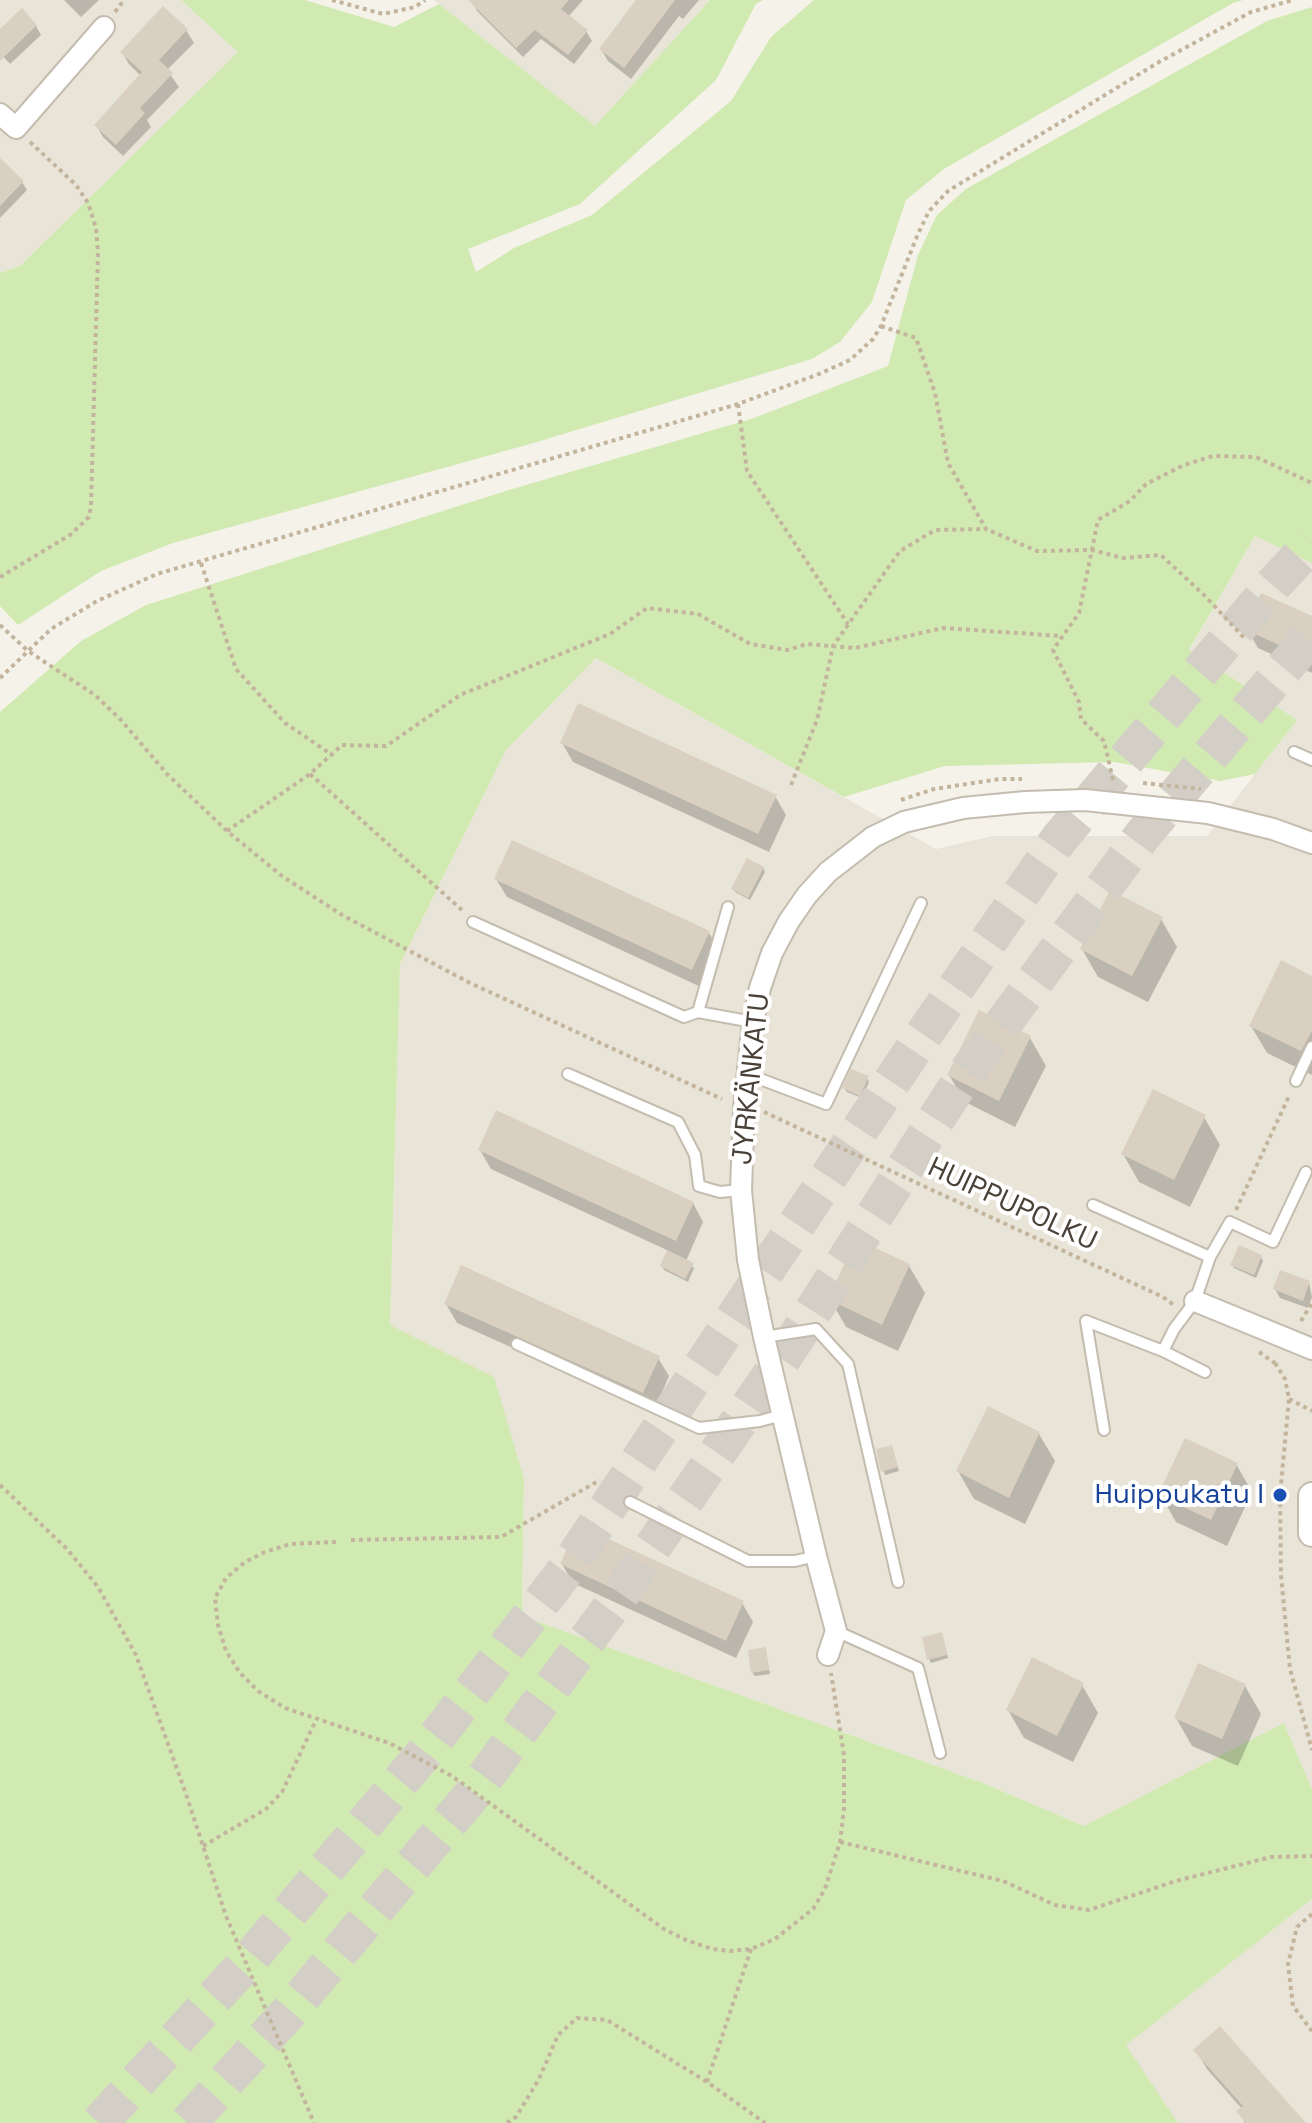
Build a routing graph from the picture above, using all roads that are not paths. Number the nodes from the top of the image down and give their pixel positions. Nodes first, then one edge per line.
1 (104, 27) dead end
2 (0, 114) edge
3 (1294, 752) dead end
4 (1312, 760) edge
5 (1312, 843) edge
6 (921, 903) dead end
7 (728, 907) dead end
8 (473, 922) road end
9 (698, 1012) junction
10 (753, 1022) junction
11 (1312, 1047) edge
12 (568, 1074) dead end
13 (747, 1074) junction
14 (1296, 1081) road end
15 (1306, 1172) dead end
16 (741, 1190) junction
17 (1093, 1205) dead end
18 (1210, 1257) junction
19 (1190, 1308) junction
20 (764, 1337) junction
21 (517, 1344) dead end
22 (1312, 1349) edge
23 (1163, 1351) junction
24 (1205, 1372) dead end
25 (782, 1415) junction
26 (1104, 1430) dead end
27 (1312, 1496) edge
28 (630, 1502) dead end
29 (1312, 1533) edge
30 (816, 1556) junction
31 (898, 1582) dead end
32 (836, 1631) junction
33 (828, 1655) road end
34 (940, 1753) dead end

1 - 2 street
3 - 4 lane
5 - 10 street, JYRKÄNKATU
6 - 13 lane
7 - 9 lane
8 - 9 lane
9 - 10 lane
10 - 13 street, JYRKÄNKATU
11 - 14 lane
12 - 16 lane
13 - 16 street, JYRKÄNKATU
15 - 18 lane
16 - 20 street, JYRKÄNKATU
17 - 18 lane
18 - 19 lane
19 - 22 street
19 - 23 lane
20 - 25 street, JYRKÄNKATU
20 - 31 lane
21 - 25 lane
23 - 24 lane
23 - 26 lane
25 - 30 street, JYRKÄNKATU
27 - 29 street
28 - 30 lane
30 - 32 street, JYRKÄNKATU
32 - 33 street
32 - 34 lane

